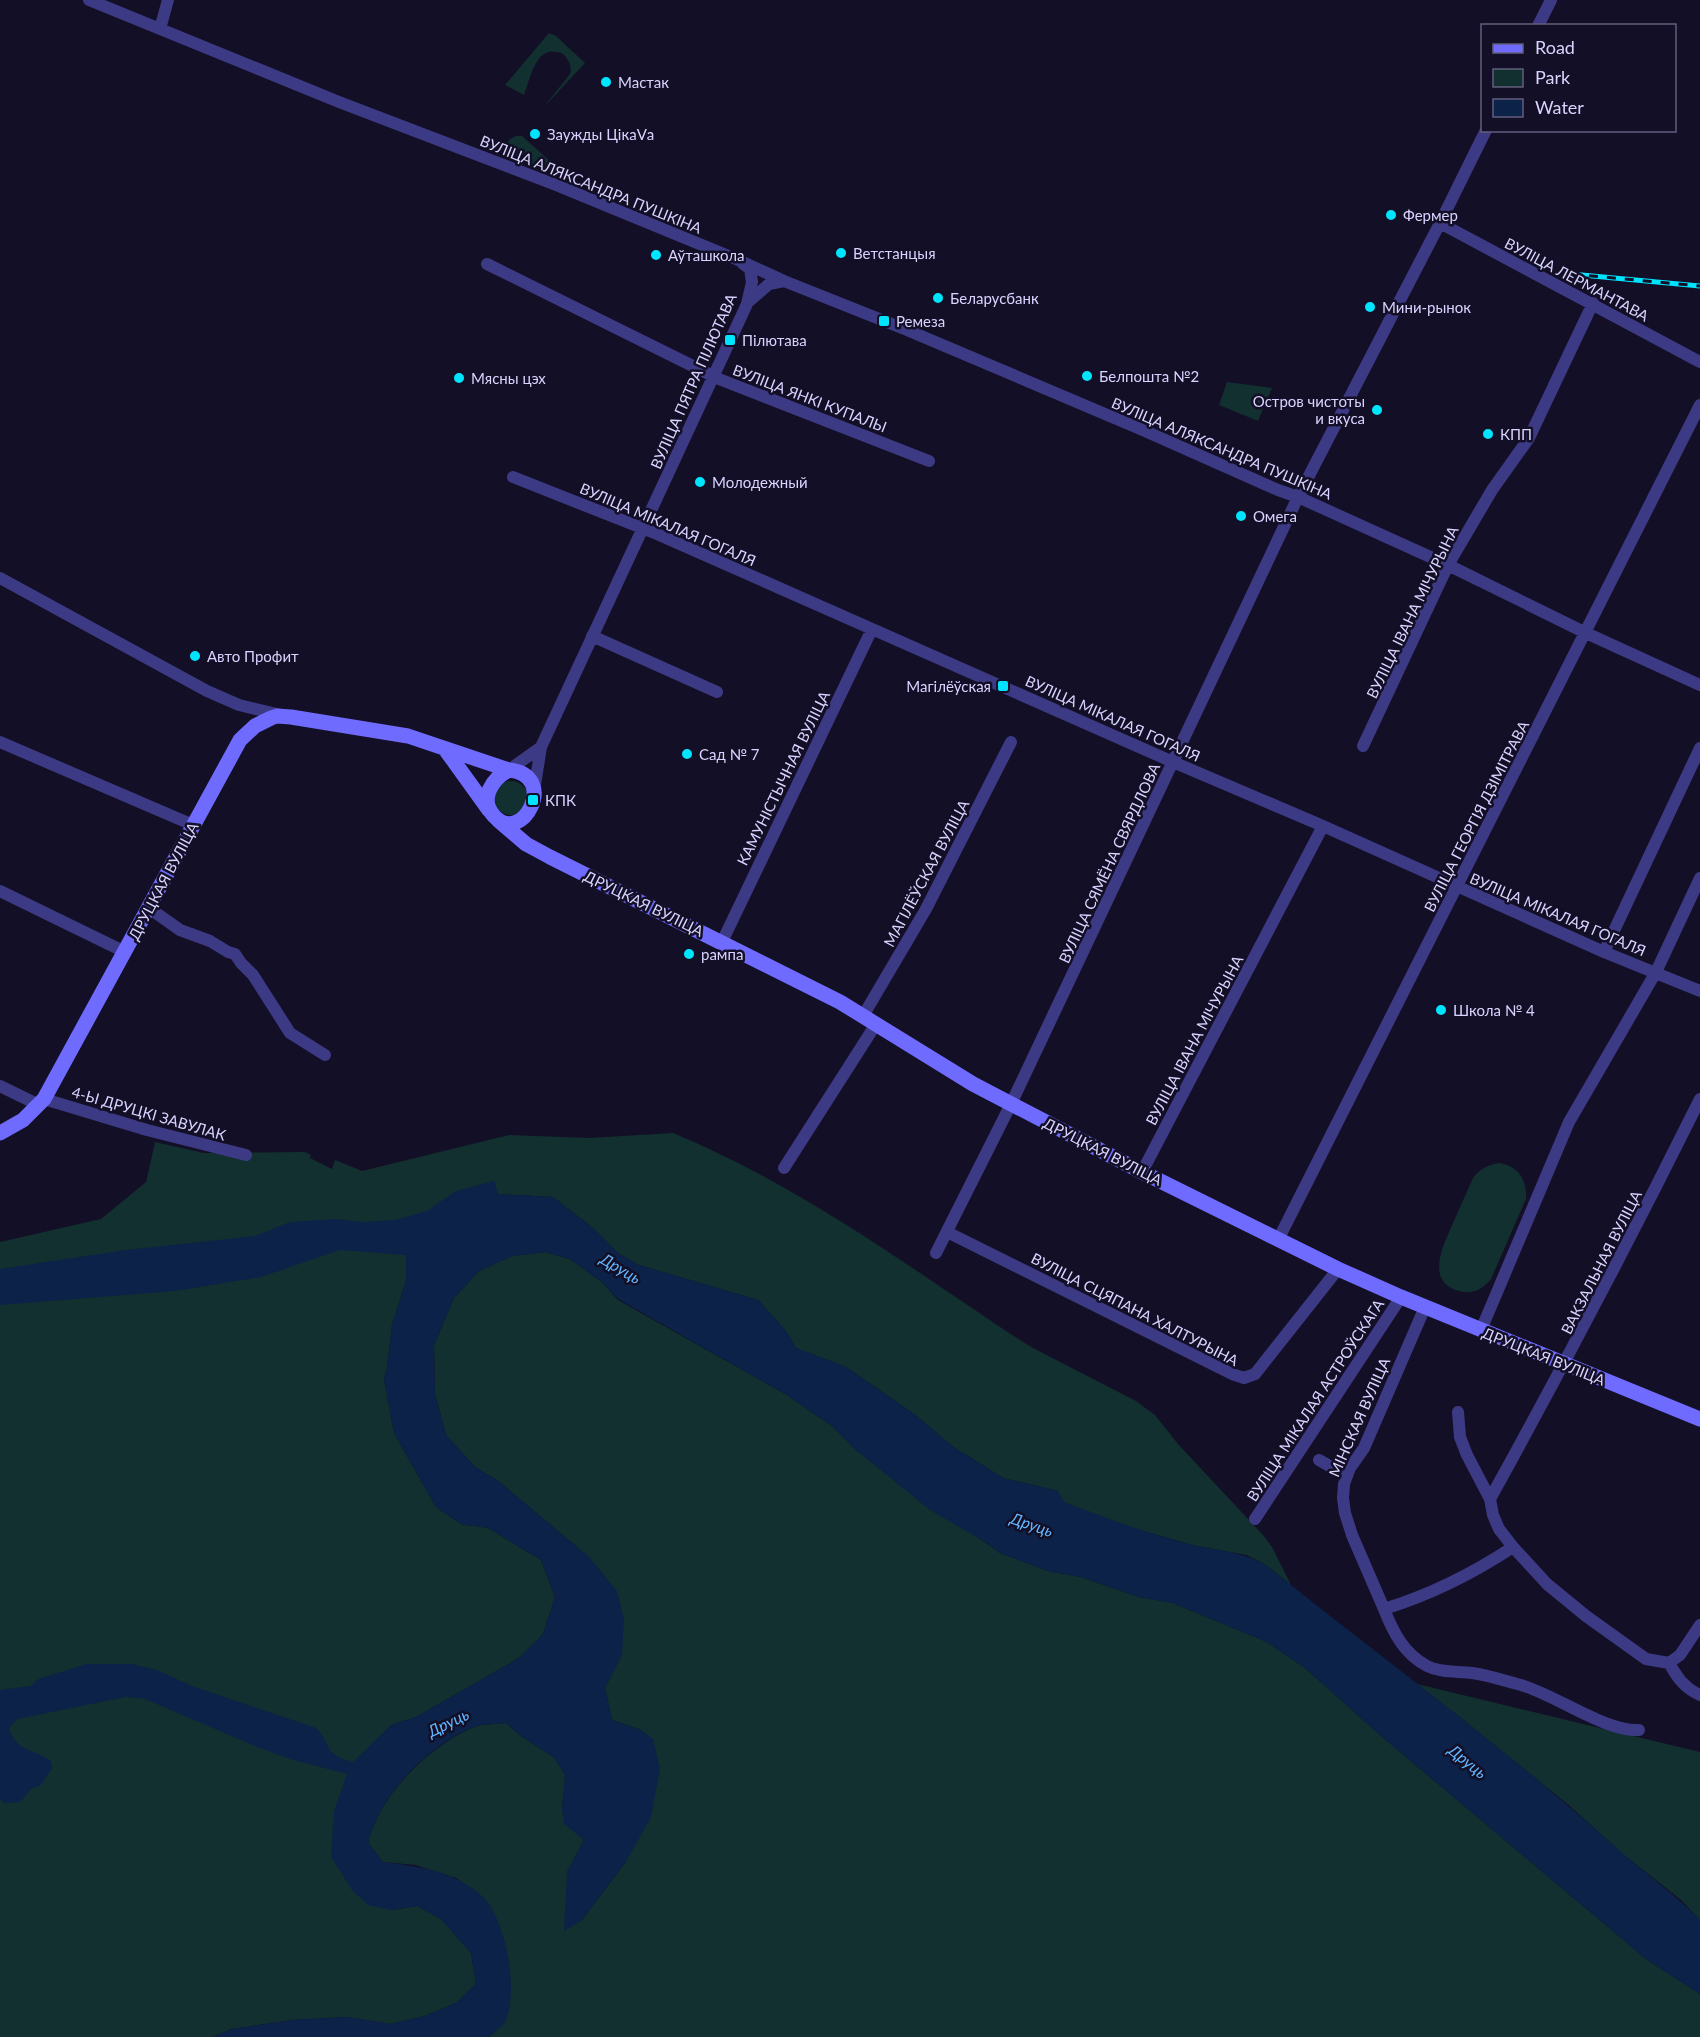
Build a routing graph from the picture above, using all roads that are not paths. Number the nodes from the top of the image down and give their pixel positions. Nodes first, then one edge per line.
1 (89, 0) edge
2 (168, 0) edge
3 (1551, 0) edge
4 (1540, 24) edge
5 (160, 29) junction
6 (1485, 132) edge
7 (1440, 224) junction
8 (736, 259) junction
9 (487, 264) dead end
10 (784, 281) junction
11 (1593, 303) junction
12 (747, 304) junction
13 (1700, 362) edge
14 (714, 375) junction
15 (1700, 405) edge
16 (929, 461) dead end
17 (513, 477) dead end
18 (1298, 496) junction
19 (643, 528) junction
20 (1448, 565) junction
21 (0, 578) edge
22 (872, 628) junction
23 (1586, 633) junction
24 (592, 636) junction
25 (1700, 685) edge
26 (717, 692) dead end
27 (291, 717) junction
28 (0, 742) edge
29 (1011, 742) dead end
30 (1364, 746) dead end
31 (541, 747) junction
32 (1700, 748) edge
33 (445, 749) junction
34 (1173, 762) junction
35 (509, 770) junction
36 (534, 791) junction
37 (531, 810) junction
38 (494, 816) junction
39 (193, 825) junction
40 (1323, 826) junction
41 (526, 844) junction
42 (1700, 878) edge
43 (1456, 887) junction
44 (0, 891) edge
45 (149, 908) junction
46 (722, 942) junction
47 (125, 952) junction
48 (1604, 952) junction
49 (1656, 972) junction
50 (1700, 991) edge
51 (869, 1020) junction
52 (325, 1055) dead end
53 (0, 1086) edge
54 (1700, 1099) edge
55 (41, 1102) junction
56 (1011, 1104) junction
57 (0, 1133) edge
58 (246, 1155) dead end
59 (784, 1168) dead end
60 (1142, 1172) junction
61 (947, 1232) junction
62 (1278, 1240) junction
63 (936, 1253) dead end
64 (1338, 1269) junction
65 (1401, 1297) junction
66 (1425, 1307) junction
67 (1481, 1330) junction
68 (1564, 1365) junction
69 (1458, 1412) dead end
70 (1700, 1419) edge
71 (1320, 1460) dead end
72 (1347, 1476) junction
73 (1490, 1499) junction
74 (1255, 1519) dead end
75 (1513, 1547) junction
76 (1384, 1609) junction
77 (1700, 1625) edge
78 (1669, 1663) junction
79 (1700, 1695) edge
80 (1639, 1730) dead end

1 - 5 street, ВУЛІЦА АЛЯКСАНДРА ПУШКІНА
2 - 5 street
3 - 4 street
5 - 8 street, ВУЛІЦА АЛЯКСАНДРА ПУШКІНА
6 - 7 street, ВУЛІЦА СЯМЁНА СВЯРДЛОВА
7 - 11 street, ВУЛІЦА ЛЕРМАНТАВА
7 - 18 street, ВУЛІЦА СЯМЁНА СВЯРДЛОВА
8 - 10 street, ВУЛІЦА АЛЯКСАНДРА ПУШКІНА
8 - 12 street, ВУЛІЦА ПЯТРА ПІЛЮТАВА
9 - 14 street, ВУЛІЦА ЯНКІ КУПАЛЫ
10 - 12 street
10 - 18 street, ВУЛІЦА АЛЯКСАНДРА ПУШКІНА
11 - 13 street, ВУЛІЦА ЛЕРМАНТАВА
11 - 20 street, ВУЛІЦА ІВАНА МІЧУРЫНА
12 - 14 street, ВУЛІЦА ПЯТРА ПІЛЮТАВА
14 - 16 street, ВУЛІЦА ЯНКІ КУПАЛЫ
14 - 19 street, ВУЛІЦА ПЯТРА ПІЛЮТАВА
15 - 23 street, ВУЛІЦА ГЕОРГІЯ ДЗІМІТРАВА
17 - 19 street, ВУЛІЦА МІКАЛАЯ ГОГАЛЯ
18 - 20 street, ВУЛІЦА АЛЯКСАНДРА ПУШКІНА
18 - 34 street, ВУЛІЦА СЯМЁНА СВЯРДЛОВА
19 - 22 street, ВУЛІЦА МІКАЛАЯ ГОГАЛЯ
19 - 24 street, ВУЛІЦА ПЯТРА ПІЛЮТАВА
20 - 23 street, ВУЛІЦА АЛЯКСАНДРА ПУШКІНА
20 - 30 street, ВУЛІЦА ІВАНА МІЧУРЫНА
21 - 27 street
22 - 34 street, ВУЛІЦА МІКАЛАЯ ГОГАЛЯ
22 - 46 street, КАМУНІСТЫЧНАЯ ВУЛІЦА
23 - 25 street, ВУЛІЦА АЛЯКСАНДРА ПУШКІНА
23 - 43 street, ВУЛІЦА ГЕОРГІЯ ДЗІМІТРАВА
24 - 26 street
24 - 31 street, ВУЛІЦА ПЯТРА ПІЛЮТАВА
27 - 33 main road, ДРУЦКАЯ ВУЛІЦА
27 - 39 main road, ДРУЦКАЯ ВУЛІЦА
28 - 39 street
29 - 51 street, МАГІЛЁЎСКАЯ ВУЛІЦА
31 - 35 street, ВУЛІЦА ПЯТРА ПІЛЮТАВА
31 - 36 street, ВУЛІЦА ПЯТРА ПІЛЮТАВА
32 - 48 street
33 - 35 main road, ДРУЦКАЯ ВУЛІЦА
33 - 38 main road, ДРУЦКАЯ ВУЛІЦА
34 - 40 street, ВУЛІЦА МІКАЛАЯ ГОГАЛЯ
34 - 56 street, ВУЛІЦА СЯМЁНА СВЯРДЛОВА
35 - 36 main road, ДРУЦКАЯ ВУЛІЦА
35 - 38 main road
36 - 37 main road
37 - 38 main road
37 - 41 main road
38 - 41 main road, ДРУЦКАЯ ВУЛІЦА
39 - 45 main road, ДРУЦКАЯ ВУЛІЦА
40 - 43 street, ВУЛІЦА МІКАЛАЯ ГОГАЛЯ
40 - 60 street, ВУЛІЦА ІВАНА МІЧУРЫНА
41 - 46 main road, ДРУЦКАЯ ВУЛІЦА
42 - 49 street
43 - 48 street, ВУЛІЦА МІКАЛАЯ ГОГАЛЯ
43 - 62 street, ВУЛІЦА ГЕОРГІЯ ДЗІМІТРАВА
44 - 47 street
45 - 47 main road, ДРУЦКАЯ ВУЛІЦА
45 - 52 street
46 - 51 main road, ДРУЦКАЯ ВУЛІЦА
47 - 55 main road, ДРУЦКАЯ ВУЛІЦА
48 - 49 street, ВУЛІЦА МІКАЛАЯ ГОГАЛЯ
49 - 50 street, ВУЛІЦА МІКАЛАЯ ГОГАЛЯ
49 - 67 street
51 - 56 main road, ДРУЦКАЯ ВУЛІЦА
51 - 59 street, МАГІЛЁЎСКАЯ ВУЛІЦА
53 - 55 street, 4-Ы ДРУЦКІ ЗАВУЛАК
54 - 68 street, ВАКЗАЛЬНАЯ ВУЛІЦА
55 - 57 main road, ДРУЦКАЯ ВУЛІЦА
55 - 58 street, 4-Ы ДРУЦКІ ЗАВУЛАК
56 - 60 main road, ДРУЦКАЯ ВУЛІЦА
56 - 61 street, ВУЛІЦА СЯМЁНА СВЯРДЛОВА
60 - 62 main road, ДРУЦКАЯ ВУЛІЦА
61 - 63 street, ВУЛІЦА СЯМЁНА СВЯРДЛОВА
61 - 64 street, ВУЛІЦА СЦЯПАНА ХАЛТУРЫНА
62 - 64 main road, ДРУЦКАЯ ВУЛІЦА
64 - 65 main road, ДРУЦКАЯ ВУЛІЦА
65 - 66 main road, ДРУЦКАЯ ВУЛІЦА
65 - 74 street, ВУЛІЦА МІКАЛАЯ АСТРОЎСКАГА
66 - 67 main road, ДРУЦКАЯ ВУЛІЦА
66 - 72 street, МІНСКАЯ ВУЛІЦА
67 - 68 main road, ДРУЦКАЯ ВУЛІЦА
68 - 70 main road, ДРУЦКАЯ ВУЛІЦА
68 - 73 street, ВАКЗАЛЬНАЯ ВУЛІЦА
69 - 73 street
71 - 72 street
72 - 76 street, МІНСКАЯ ВУЛІЦА
73 - 75 street
75 - 76 street
75 - 78 street
76 - 80 street, МІНСКАЯ ВУЛІЦА
77 - 78 street
78 - 79 street

